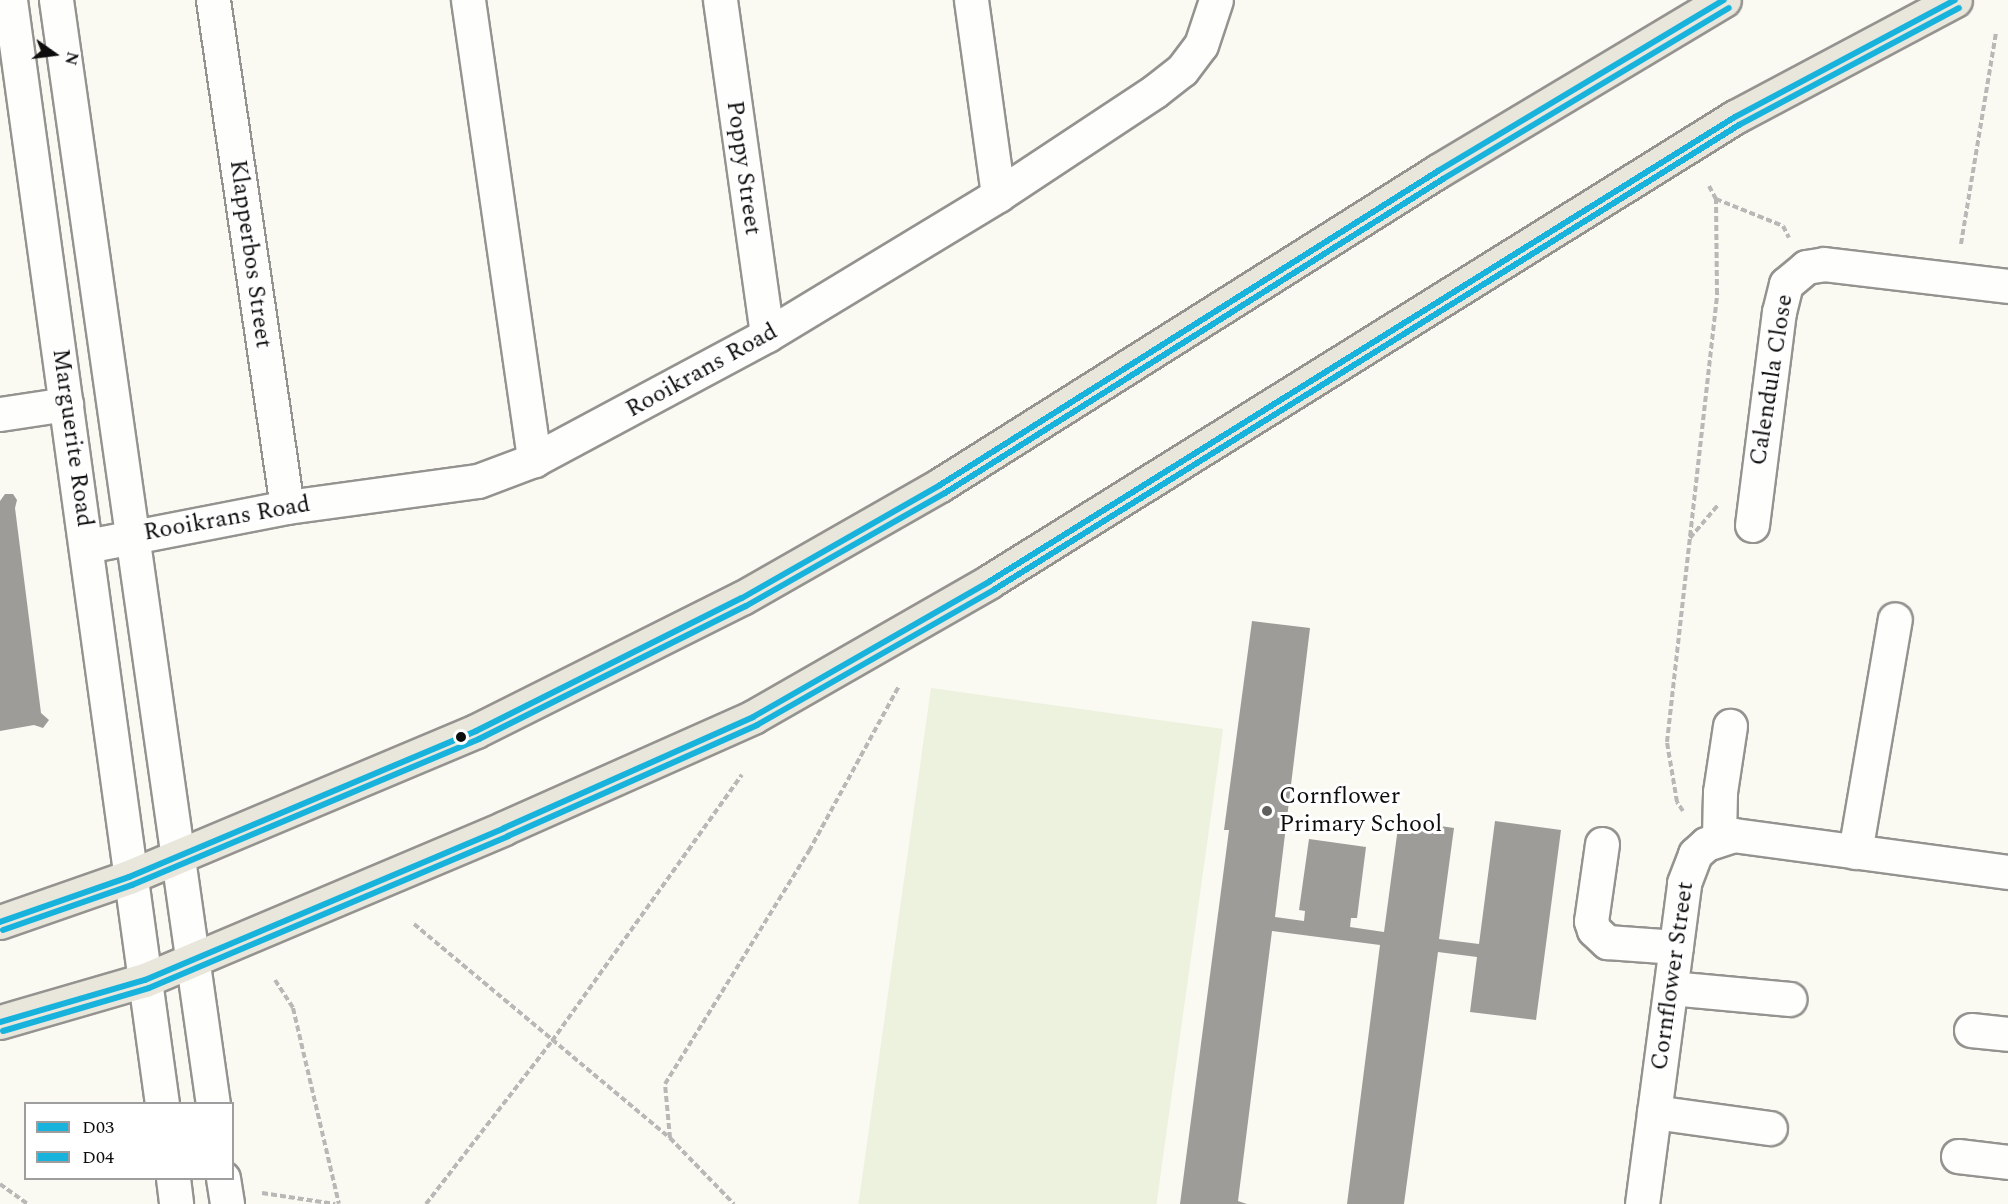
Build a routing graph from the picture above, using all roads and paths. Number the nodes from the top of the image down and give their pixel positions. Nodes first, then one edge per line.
1 (10, 0) edge
2 (56, 0) edge
3 (213, 0) edge
4 (468, 0) edge
5 (720, 0) edge
6 (970, 0) edge
7 (1216, 0) edge
8 (1724, 0) edge
9 (1955, 0) edge
10 (1996, 32) dead end
11 (1709, 186) dead end
12 (998, 195) junction
13 (1716, 199) junction
14 (1806, 267) junction
15 (1955, 279) junction
16 (2008, 286) edge
17 (767, 335) junction
18 (66, 404) junction
19 (0, 414) edge
20 (534, 460) junction
21 (287, 507) junction
22 (1752, 525) dead end
23 (133, 534) junction
24 (87, 546) junction
25 (1895, 619) dead end
26 (899, 686) dead end
27 (1730, 726) dead end
28 (742, 775) dead end
29 (1712, 840) junction
30 (1602, 844) dead end
31 (1855, 852) junction
32 (179, 857) junction
33 (2008, 872) edge
34 (129, 878) junction
35 (0, 921) edge
36 (414, 924) dead end
37 (1676, 947) junction
38 (193, 959) junction
39 (144, 980) junction
40 (275, 980) dead end
41 (1671, 988) junction
42 (1789, 999) dead end
43 (0, 1022) edge
44 (1971, 1030) dead end
45 (2008, 1034) edge
46 (552, 1041) junction
47 (162, 1102) edge
48 (213, 1102) edge
49 (1654, 1112) junction
50 (1770, 1128) dead end
51 (670, 1138) junction
52 (1958, 1156) dead end
53 (2008, 1162) edge
54 (173, 1180) edge
55 (224, 1180) edge
56 (0, 1184) edge
57 (240, 1198) edge
58 (28, 1204) edge
59 (176, 1204) edge
60 (337, 1204) edge
61 (426, 1204) edge
62 (734, 1204) edge
63 (1642, 1204) edge

1 - 18 street, Marguerite Road
2 - 23 street, Marguerite Road
3 - 21 street, Klapperbos Street
4 - 20 street
5 - 17 street, Poppy Street
6 - 12 street
7 - 12 street, Rooikrans Road
8 - 32 main road
9 - 38 main road
10 - 15 path
11 - 13 path
12 - 17 street, Rooikrans Road
13 - 14 path
13 - 29 path
14 - 15 street, Calendula Close
14 - 22 street, Calendula Close
15 - 16 street, Calendula Close
17 - 20 street, Rooikrans Road
18 - 19 street
18 - 24 street, Marguerite Road
20 - 21 street, Rooikrans Road
21 - 23 street, Rooikrans Road
23 - 24 street, Rooikrans Road
23 - 32 street, Marguerite Road
24 - 34 street, Marguerite Road
25 - 31 street
26 - 51 path
27 - 29 street
28 - 46 path
29 - 31 street
29 - 37 street, Cornflower Street
30 - 37 street
31 - 33 street
32 - 34 main road
32 - 38 street, Marguerite Road
34 - 35 main road
34 - 39 street, Marguerite Road
36 - 46 path
37 - 41 street, Cornflower Street
38 - 39 main road
38 - 48 street, Marguerite Road
39 - 43 main road
39 - 47 street, Marguerite Road
40 - 60 path
41 - 42 street
41 - 49 street, Cornflower Street
44 - 45 street
46 - 51 path
46 - 61 path
49 - 50 street
49 - 63 street, Cornflower Street
51 - 62 path
52 - 53 street
54 - 59 street
55 - 57 street
56 - 58 path
57 - 60 path

